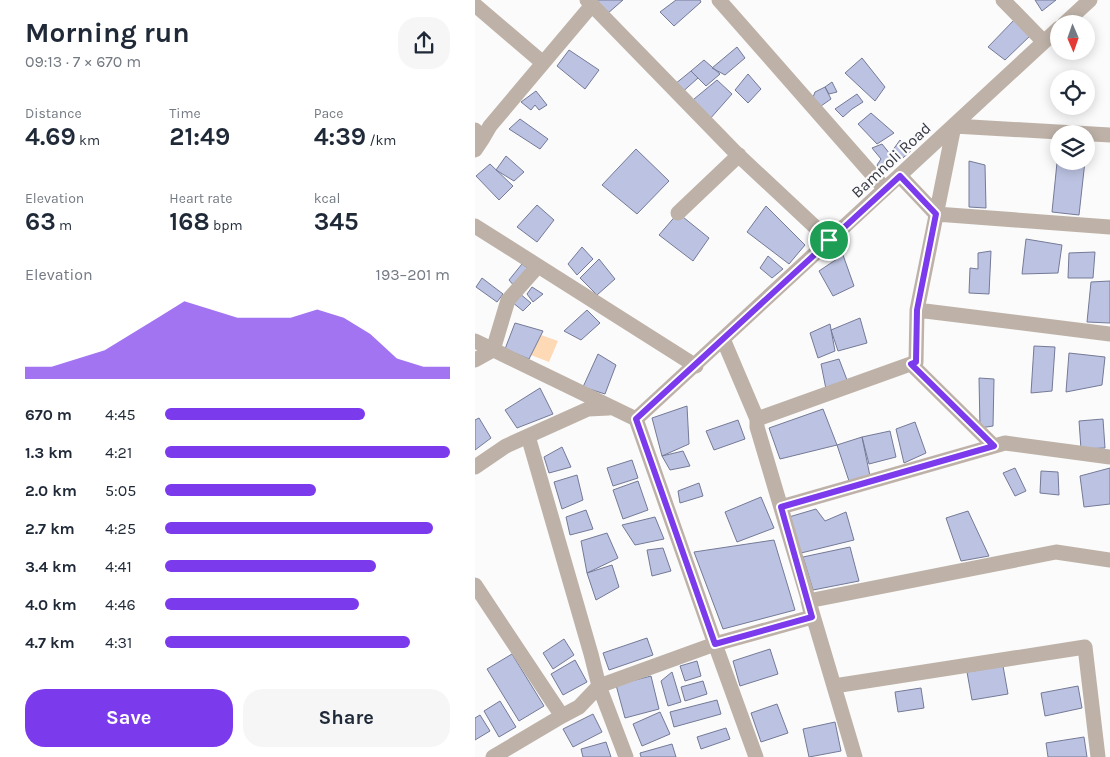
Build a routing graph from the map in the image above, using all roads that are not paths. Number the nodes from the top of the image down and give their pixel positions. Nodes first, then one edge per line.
1 (719, 0) edge
2 (1003, 0) edge
3 (1090, 0) edge
4 (590, 3) edge
5 (475, 5) edge
6 (1074, 15) edge
7 (1050, 36) edge
8 (1044, 42) junction
9 (543, 63) junction
10 (954, 126) junction
11 (1110, 135) edge
12 (478, 139) edge
13 (739, 156) junction
14 (900, 176) junction
15 (885, 189) junction
16 (678, 213) dead end
17 (936, 214) junction
18 (475, 226) edge
19 (1110, 227) edge
20 (829, 240) junction
21 (538, 266) junction
22 (917, 310) junction
23 (1110, 334) edge
24 (723, 339) junction
25 (475, 341) edge
26 (493, 350) junction
27 (475, 360) edge
28 (911, 364) junction
29 (695, 366) junction
30 (613, 408) junction
31 (757, 418) junction
32 (636, 419) junction
33 (528, 436) junction
34 (994, 446) junction
35 (1110, 457) edge
36 (475, 467) edge
37 (781, 507) junction
38 (1110, 560) edge
39 (475, 585) edge
40 (809, 601) junction
41 (715, 644) junction
42 (599, 686) junction
43 (834, 686) junction
44 (562, 716) junction
45 (496, 756) edge
46 (626, 757) edge
47 (757, 757) edge
48 (855, 757) edge
49 (1098, 757) edge

1 - 15 street
2 - 8 street
3 - 6 street
4 - 9 street
4 - 13 street
5 - 9 street
7 - 8 street, Bamnoli Road
8 - 10 street, Bamnoli Road
9 - 12 street
10 - 11 street
10 - 14 street, Bamnoli Road
10 - 17 street
13 - 16 street
13 - 20 street
14 - 15 street, Bamnoli Road
14 - 17 street
15 - 20 street, Bamnoli Road
17 - 19 street
17 - 22 street
18 - 21 street
20 - 24 street, Bamnoli Road
21 - 26 street
21 - 29 street
22 - 23 street
22 - 28 street
24 - 29 street, Bamnoli Road
24 - 31 street
25 - 26 street
26 - 27 street
26 - 30 street
28 - 31 street
28 - 34 street
29 - 32 street, Bamnoli Road
30 - 32 street
30 - 33 street
31 - 37 street
32 - 41 street
33 - 36 street
33 - 42 street
34 - 35 street
34 - 37 street
37 - 40 street
38 - 40 street
39 - 44 street
40 - 41 street
40 - 43 street
41 - 42 street
41 - 47 street
42 - 44 street
42 - 46 street
43 - 48 street
43 - 49 street
44 - 45 street

